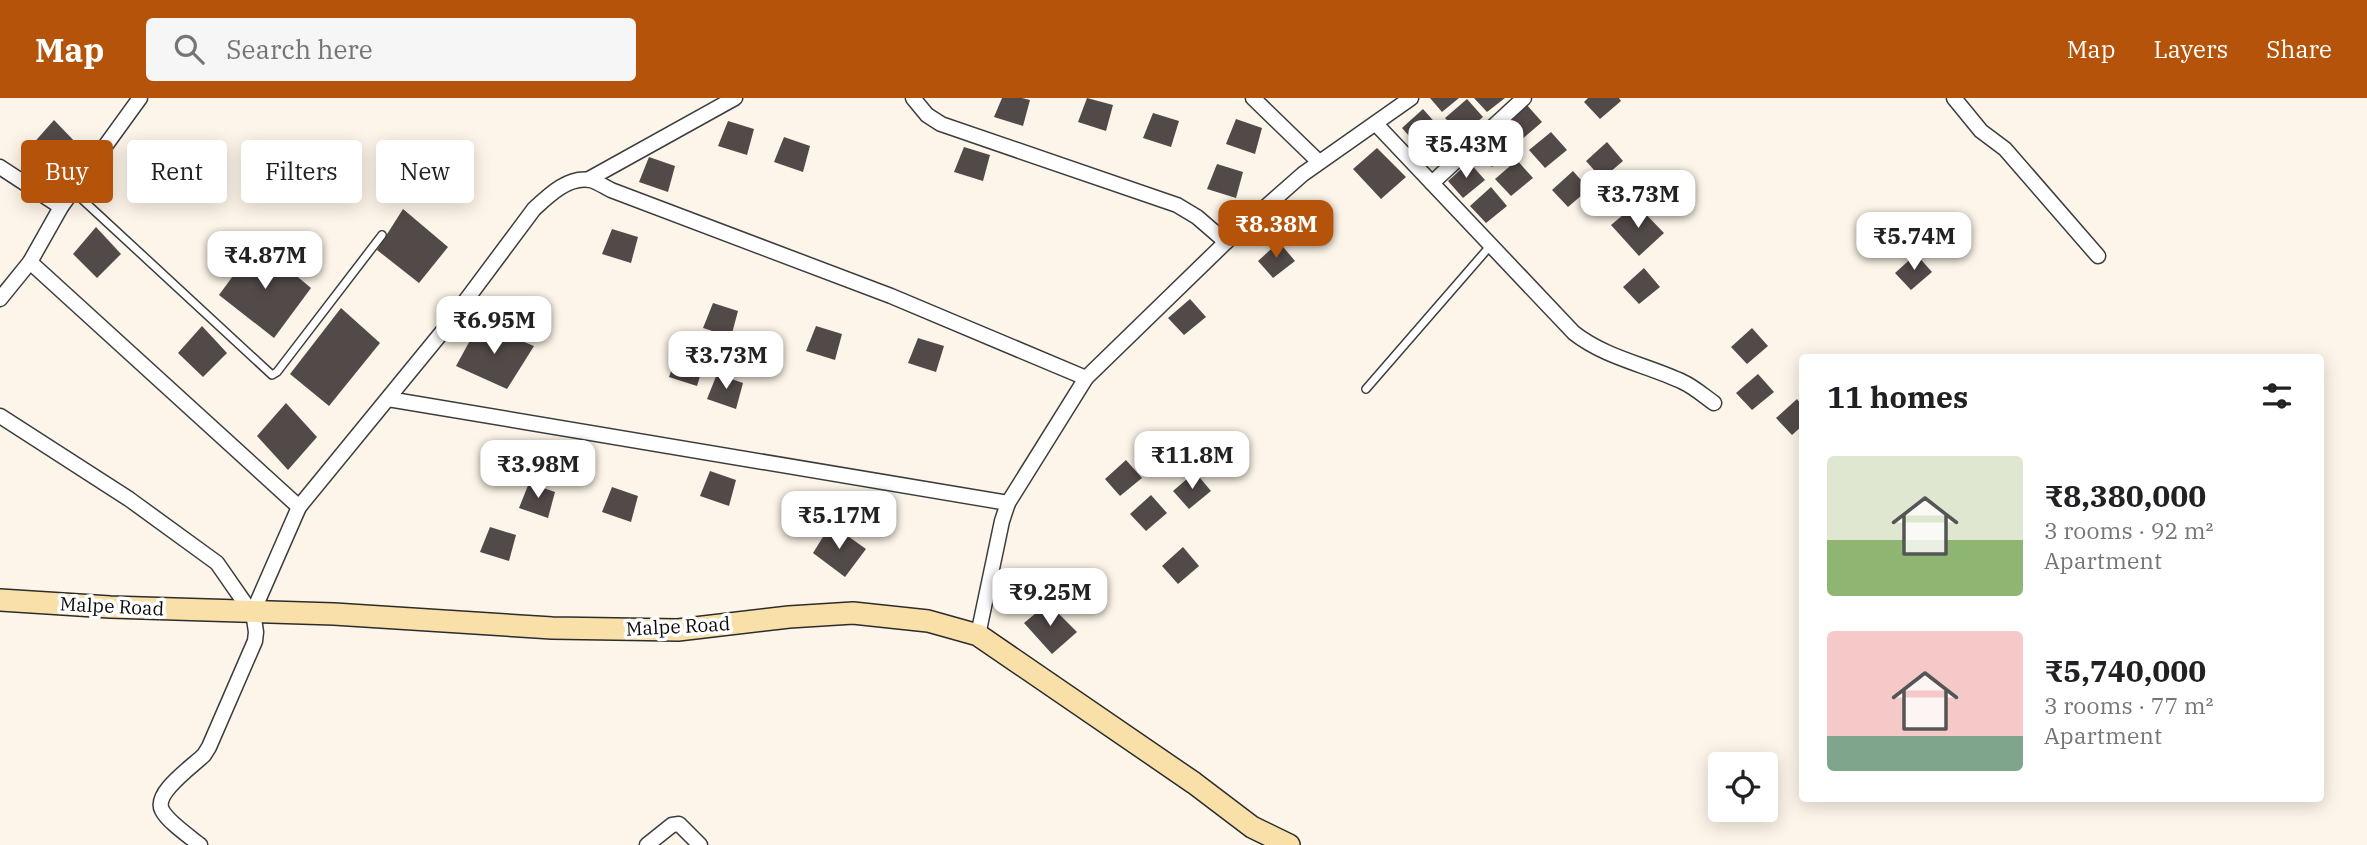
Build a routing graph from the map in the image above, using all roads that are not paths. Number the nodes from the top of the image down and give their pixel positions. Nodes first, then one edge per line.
1 (140, 98) edge
2 (735, 98) edge
3 (913, 98) edge
4 (1253, 98) edge
5 (1411, 98) edge
6 (1524, 98) edge
7 (1954, 98) edge
8 (1377, 124) junction
9 (110, 140) edge
10 (1319, 162) junction
11 (0, 167) edge
12 (589, 179) junction
13 (1432, 183) junction
14 (64, 203) edge
15 (86, 203) edge
16 (61, 207) junction
17 (382, 235) dead end
18 (1226, 242) junction
19 (1491, 245) junction
20 (2098, 256) dead end
21 (30, 261) junction
22 (0, 299) edge
23 (1086, 377) junction
24 (1366, 389) dead end
25 (388, 399) junction
26 (1714, 403) dead end
27 (0, 416) edge
28 (1008, 503) junction
29 (299, 507) junction
30 (0, 600) edge
31 (252, 612) junction
32 (978, 635) junction
33 (200, 845) edge
34 (646, 845) edge
35 (699, 845) edge
36 (1289, 845) edge

1 - 9 street
2 - 12 street
3 - 18 street
4 - 10 street
5 - 8 street
6 - 13 street
7 - 20 street
8 - 10 street
8 - 13 street
10 - 18 street
11 - 16 street
12 - 23 street
12 - 25 street
13 - 19 street
14 - 16 street
15 - 17 lane
16 - 21 street
18 - 23 street
19 - 24 lane
19 - 26 street
21 - 22 street
21 - 29 street
23 - 28 street
25 - 28 street
25 - 29 street
27 - 31 street
28 - 32 street
29 - 31 street
30 - 31 street, Malpe Road
31 - 32 street, Malpe Road
31 - 33 street
32 - 36 street, Malpe Road
34 - 35 street

